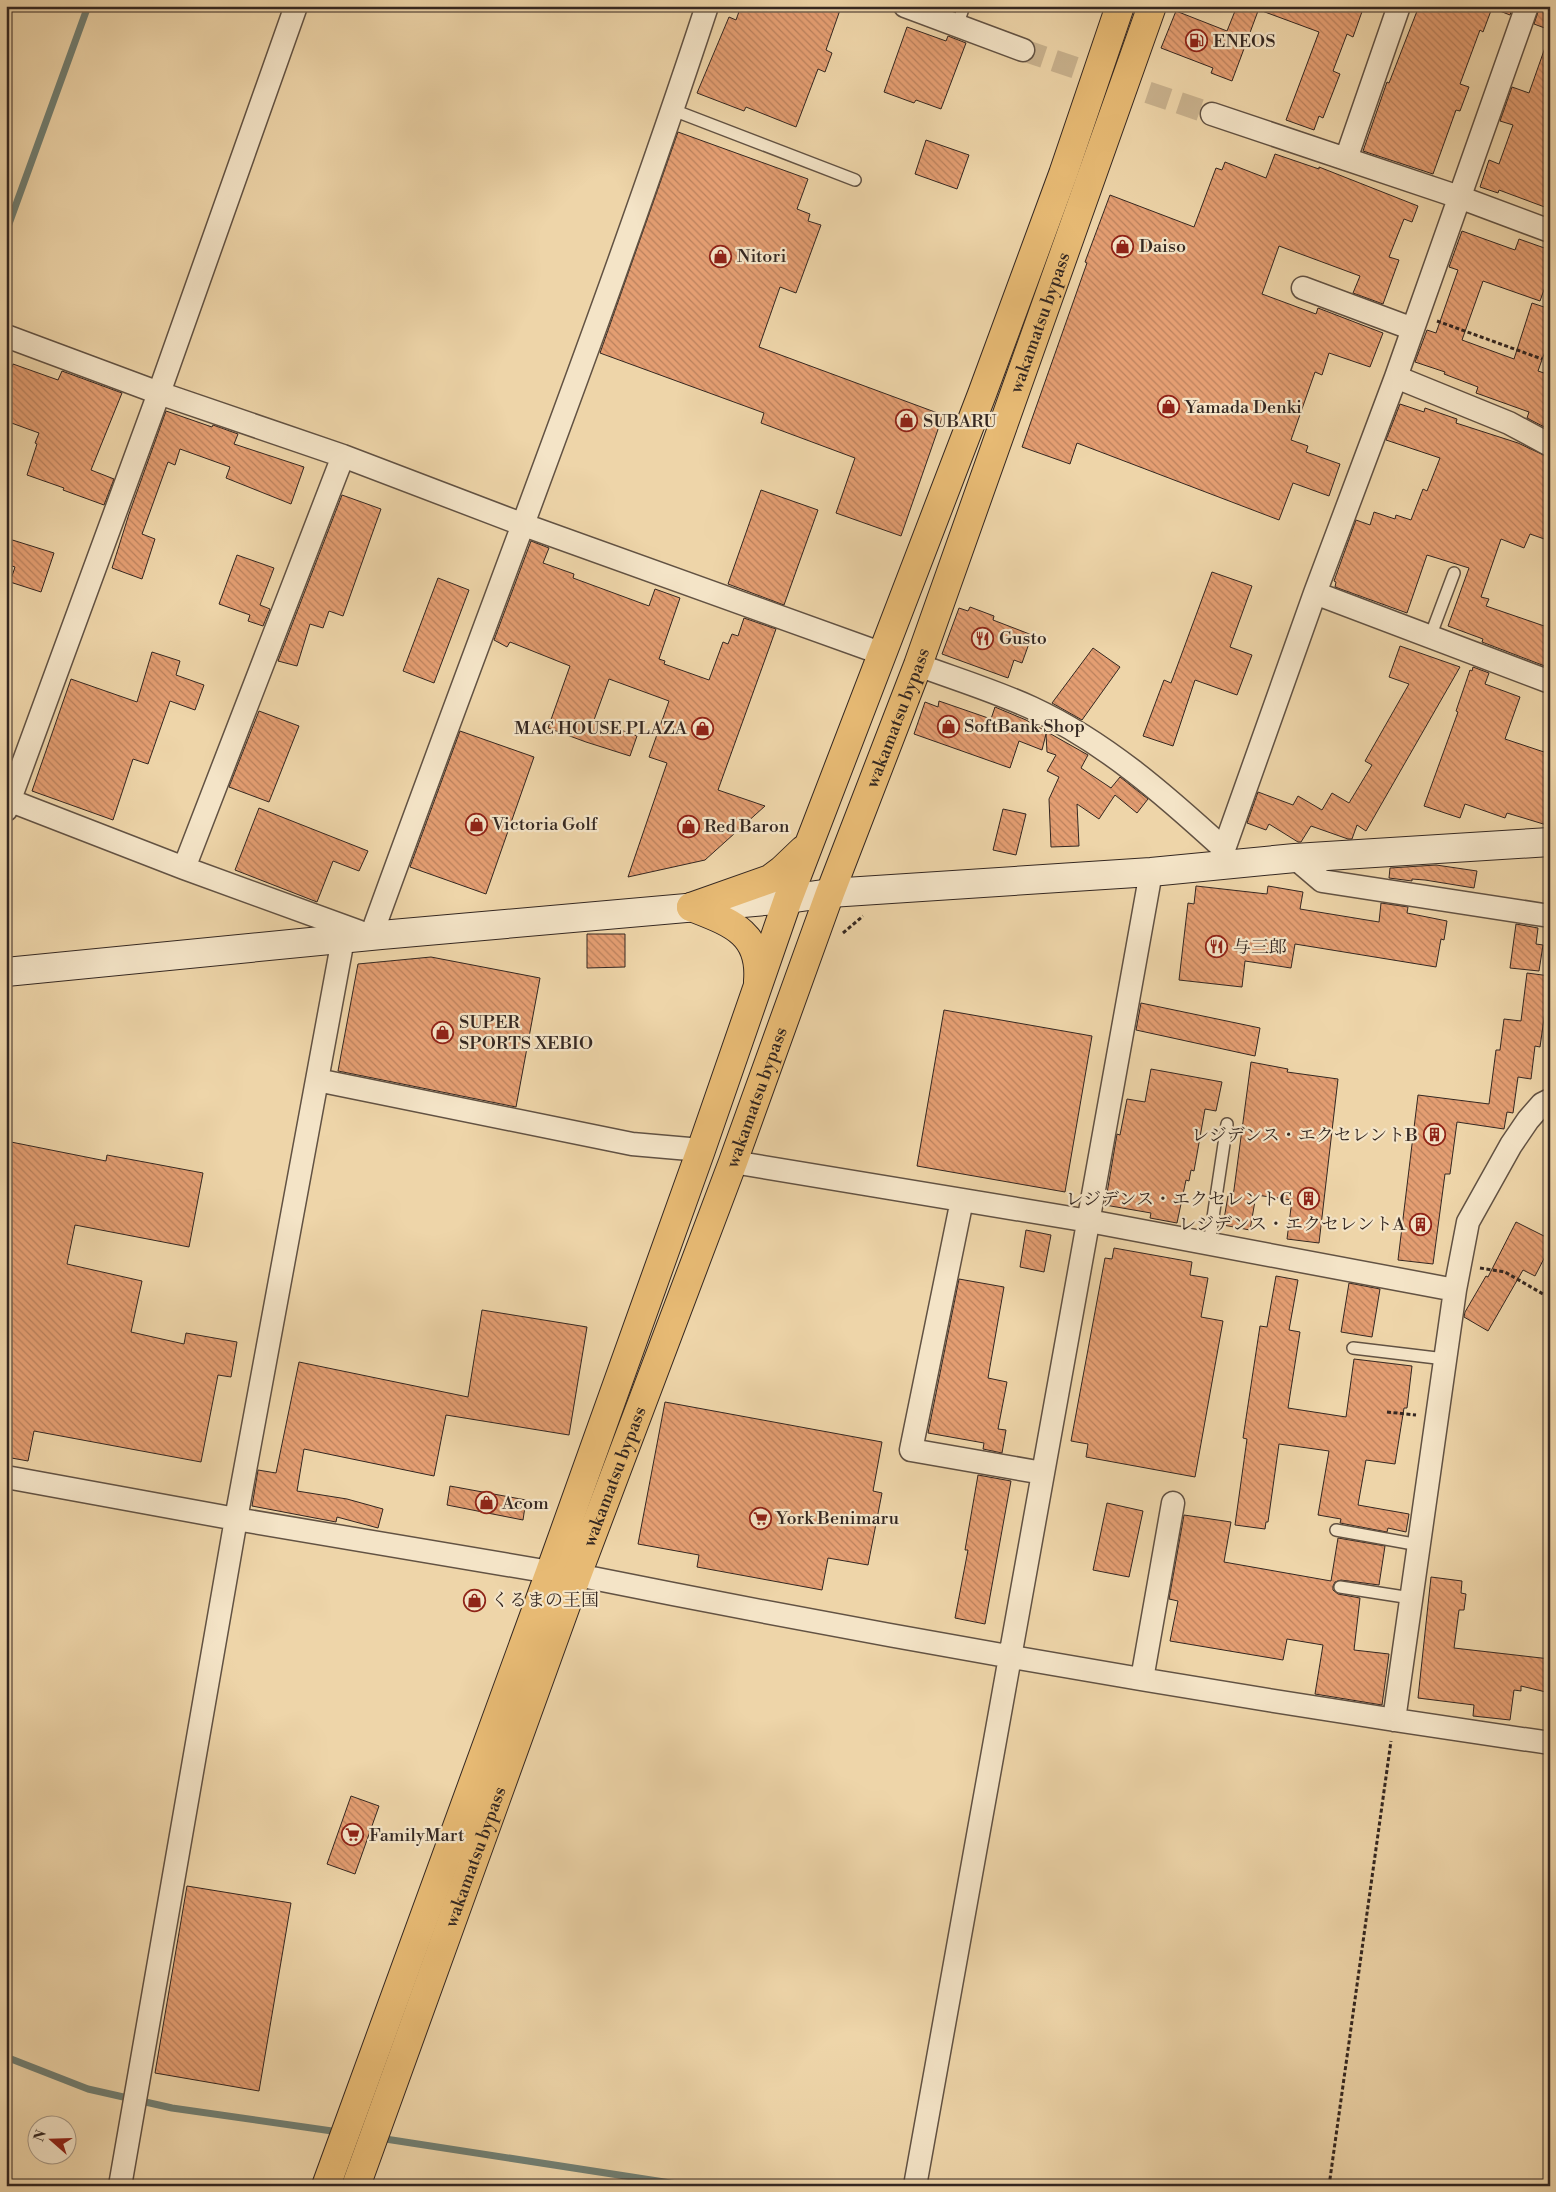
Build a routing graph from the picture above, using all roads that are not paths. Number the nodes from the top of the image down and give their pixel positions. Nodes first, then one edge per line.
1 (296, 6) edge
2 (707, 6) edge
3 (905, 6) edge
4 (1120, 6) edge
5 (1152, 6) edge
6 (1399, 6) edge
7 (1527, 6) edge
8 (961, 16) edge
9 (1023, 50) tunnel mouth
10 (673, 110) junction
11 (1212, 114) tunnel mouth
12 (1346, 159) junction
13 (855, 180) dead end
14 (1459, 197) junction
15 (1550, 231) edge
16 (1303, 288) dead end
17 (1416, 321) junction
18 (6, 336) edge
19 (1396, 377) junction
20 (159, 393) junction
21 (1550, 444) edge
22 (343, 456) junction
23 (524, 525) junction
24 (1454, 573) dead end
25 (1315, 593) junction
26 (1430, 637) junction
27 (883, 654) junction
28 (918, 665) junction
29 (1550, 682) edge
30 (7, 803) edge
31 (811, 839) junction
32 (1550, 842) edge
33 (1221, 857) junction
34 (1296, 858) junction
35 (184, 868) junction
36 (1151, 872) junction
37 (830, 893) junction
38 (788, 899) junction
39 (691, 907) junction
40 (1550, 916) edge
41 (371, 936) junction
42 (343, 939) junction
43 (6, 972) edge
44 (757, 987) junction
45 (317, 1080) junction
46 (1550, 1100) edge
47 (1227, 1124) dead end
48 (701, 1150) junction
49 (733, 1162) junction
50 (962, 1200) junction
51 (1089, 1221) junction
52 (1209, 1244) junction
53 (1454, 1290) junction
54 (1353, 1348) dead end
55 (1445, 1359) junction
56 (1043, 1473) junction
57 (6, 1477) edge
58 (1173, 1503) dead end
59 (236, 1519) junction
60 (1336, 1530) dead end
61 (1419, 1545) junction
62 (550, 1572) junction
63 (577, 1575) junction
64 (1340, 1587) dead end
65 (1411, 1598) junction
66 (1010, 1657) junction
67 (1142, 1679) junction
68 (1394, 1720) junction
69 (1550, 1743) edge
70 (360, 2175) edge
71 (120, 2186) edge
72 (326, 2186) edge
73 (916, 2186) edge

1 - 20 street
2 - 10 street
3 - 8 street
4 - 27 highway, wakamatsu bypass
5 - 28 highway, wakamatsu bypass
6 - 12 street
7 - 14 street
8 - 9 street
10 - 13 lane
10 - 23 street
11 - 12 street
12 - 14 street
14 - 15 street
14 - 17 street
16 - 17 street
17 - 19 street
18 - 20 street
19 - 21 street
19 - 25 street
20 - 22 street
20 - 30 street
22 - 23 street
22 - 35 street
23 - 27 street
23 - 41 street
24 - 26 lane
25 - 26 street
25 - 33 street
26 - 29 street
27 - 31 highway, wakamatsu bypass
28 - 33 street
28 - 37 highway, wakamatsu bypass
30 - 35 street
31 - 38 highway, wakamatsu bypass
31 - 39 highway
32 - 34 street
33 - 34 street
33 - 36 street
34 - 40 street
35 - 41 street
36 - 37 street
36 - 51 street
37 - 38 street
37 - 49 highway, wakamatsu bypass
38 - 39 street
38 - 44 highway, wakamatsu bypass
39 - 41 street
39 - 44 highway
41 - 42 street
42 - 43 street
42 - 45 street
44 - 48 highway, wakamatsu bypass
45 - 48 street
45 - 59 street
46 - 53 street
47 - 52 lane
48 - 62 highway, wakamatsu bypass
49 - 50 street
49 - 63 highway, wakamatsu bypass
50 - 51 street
50 - 56 street
51 - 52 street
51 - 56 street
52 - 53 street
53 - 55 street
54 - 55 lane
55 - 61 street
56 - 66 street
57 - 59 street
58 - 67 street
59 - 62 street
59 - 71 street
60 - 61 lane
61 - 65 street
62 - 72 highway, wakamatsu bypass
63 - 66 street
63 - 70 highway, wakamatsu bypass
64 - 65 lane
65 - 68 street
66 - 67 street
66 - 73 street
67 - 68 street
68 - 69 street

